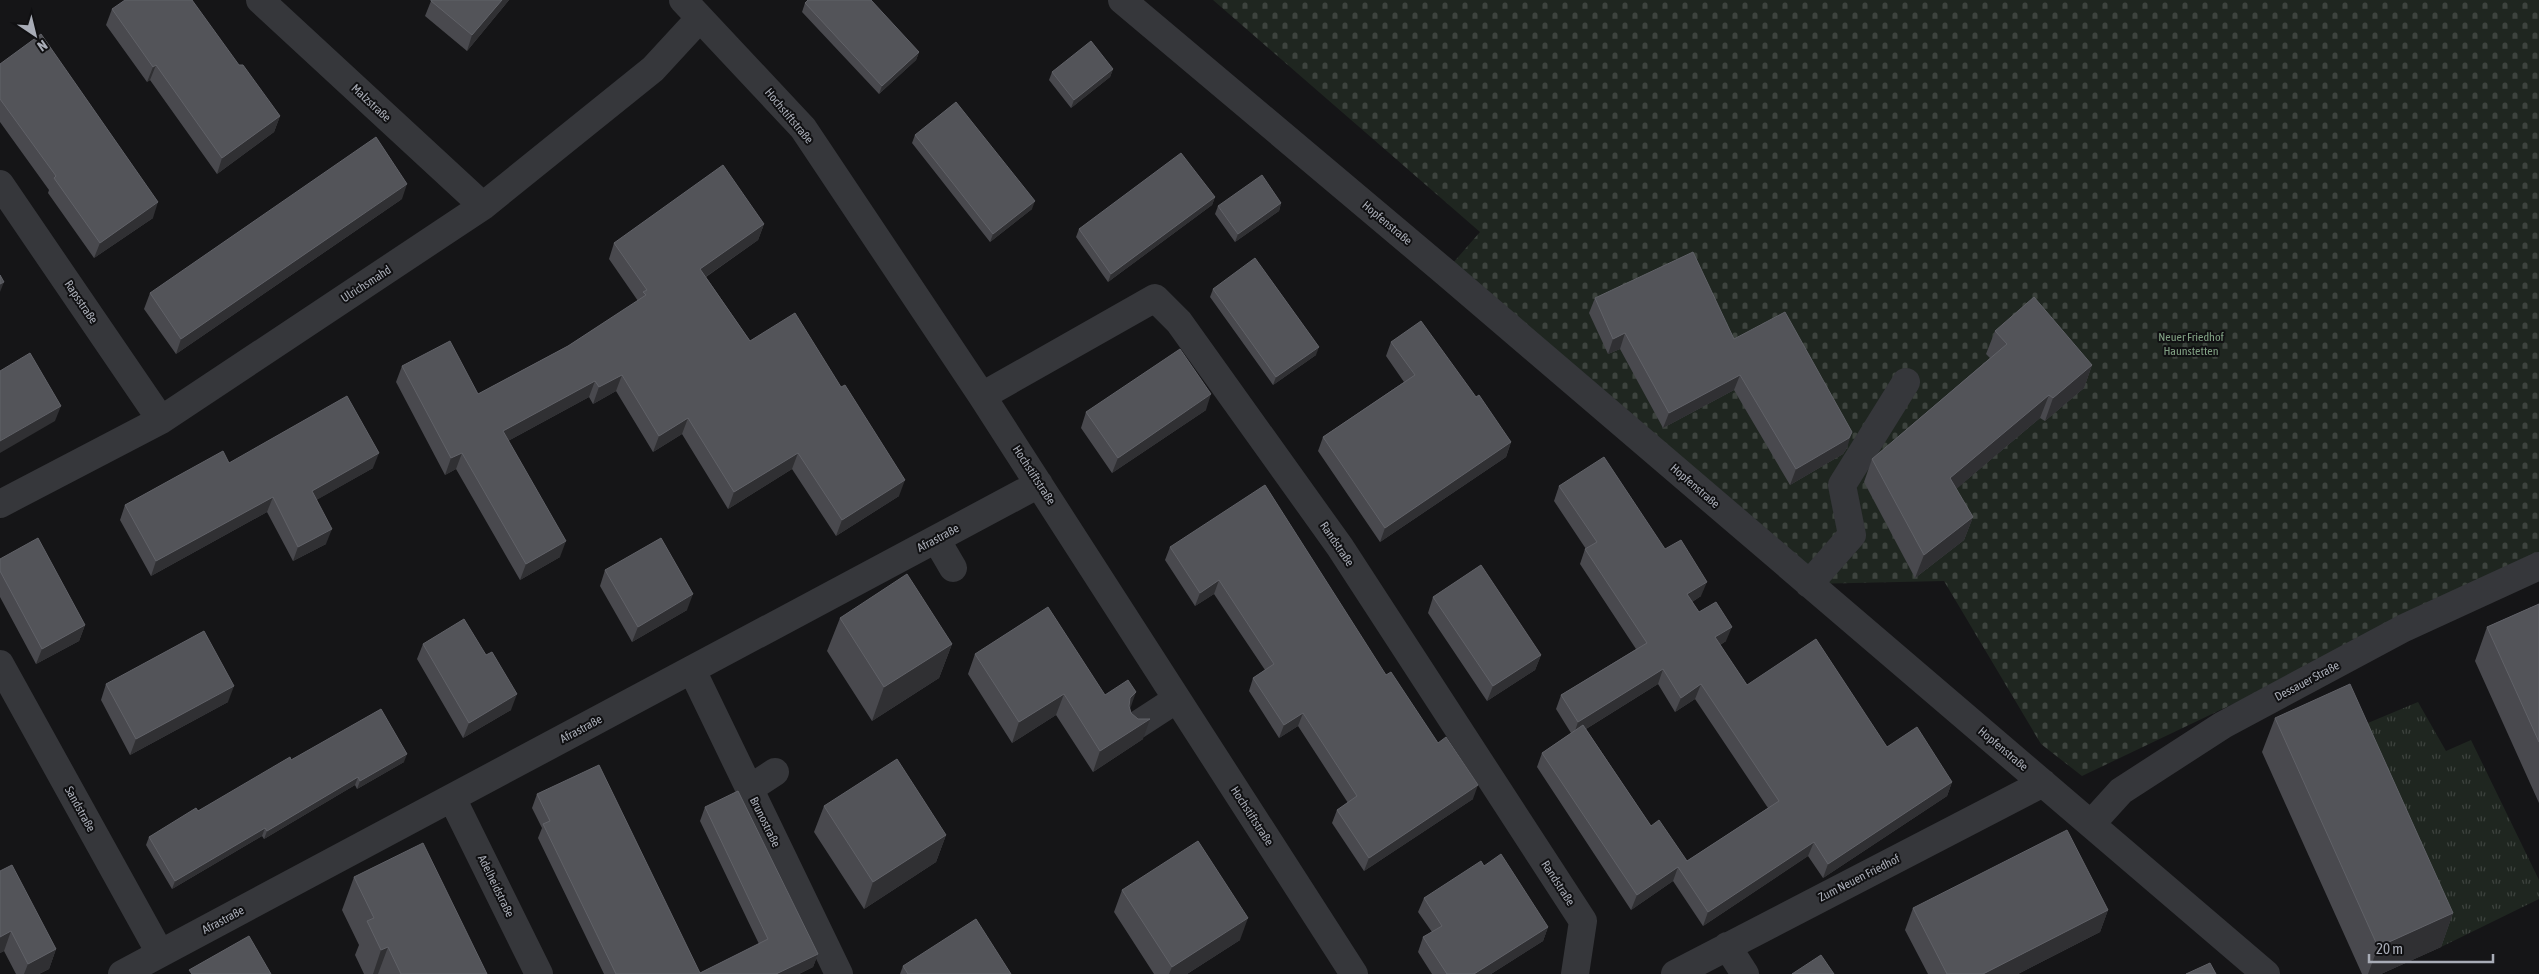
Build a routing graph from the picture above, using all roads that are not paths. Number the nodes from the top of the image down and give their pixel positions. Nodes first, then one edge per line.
1 (260, 0) edge
2 (1122, 0) edge
3 (692, 9) edge
4 (0, 184) edge
5 (483, 206) junction
6 (1906, 382) dead end
7 (982, 396) junction
8 (161, 420) junction
9 (1039, 484) junction
10 (0, 504) edge
11 (936, 539) junction
12 (2539, 566) edge
13 (953, 568) dead end
14 (1809, 584) junction
15 (0, 664) edge
16 (692, 670) junction
17 (1177, 699) junction
18 (1137, 725) edge
19 (775, 772) dead end
20 (2042, 783) junction
21 (750, 789) junction
22 (452, 798) junction
23 (2092, 823) junction
24 (1727, 946) junction
25 (160, 953) junction
26 (122, 974) edge
27 (539, 974) edge
28 (839, 974) edge
29 (1354, 974) edge
30 (1575, 974) edge
31 (1675, 974) edge
32 (1745, 974) edge
33 (2266, 974) edge

1 - 5 street, Malzstraße
2 - 14 street, Hopfenstraße
3 - 5 street, Ulrichsmahd
3 - 7 street, Hochstiftstraße
4 - 8 street, Rapsstraße
5 - 8 street, Ulrichsmahd
6 - 14 street
7 - 9 street, Hochstiftstraße
7 - 30 street, Randstraße
8 - 10 street, Ulrichsmahd
9 - 11 street, Afrastraße
9 - 17 street, Hochstiftstraße
11 - 13 street
11 - 16 street, Afrastraße
12 - 23 street, Dessauer Straße
14 - 20 street, Hopfenstraße
15 - 25 street, Sandstraße
16 - 21 street, Brunostraße
16 - 22 street, Afrastraße
17 - 18 street
17 - 29 street, Hochstiftstraße
19 - 21 street
20 - 23 street, Hopfenstraße
20 - 24 street, Zum Neuen Friedhof
21 - 28 street, Brunostraße
22 - 25 street, Afrastraße
22 - 27 street, Adelheidstraße
23 - 33 street, Hopfenstraße
24 - 31 street, Zum Neuen Friedhof
24 - 32 street
25 - 26 street, Afrastraße

